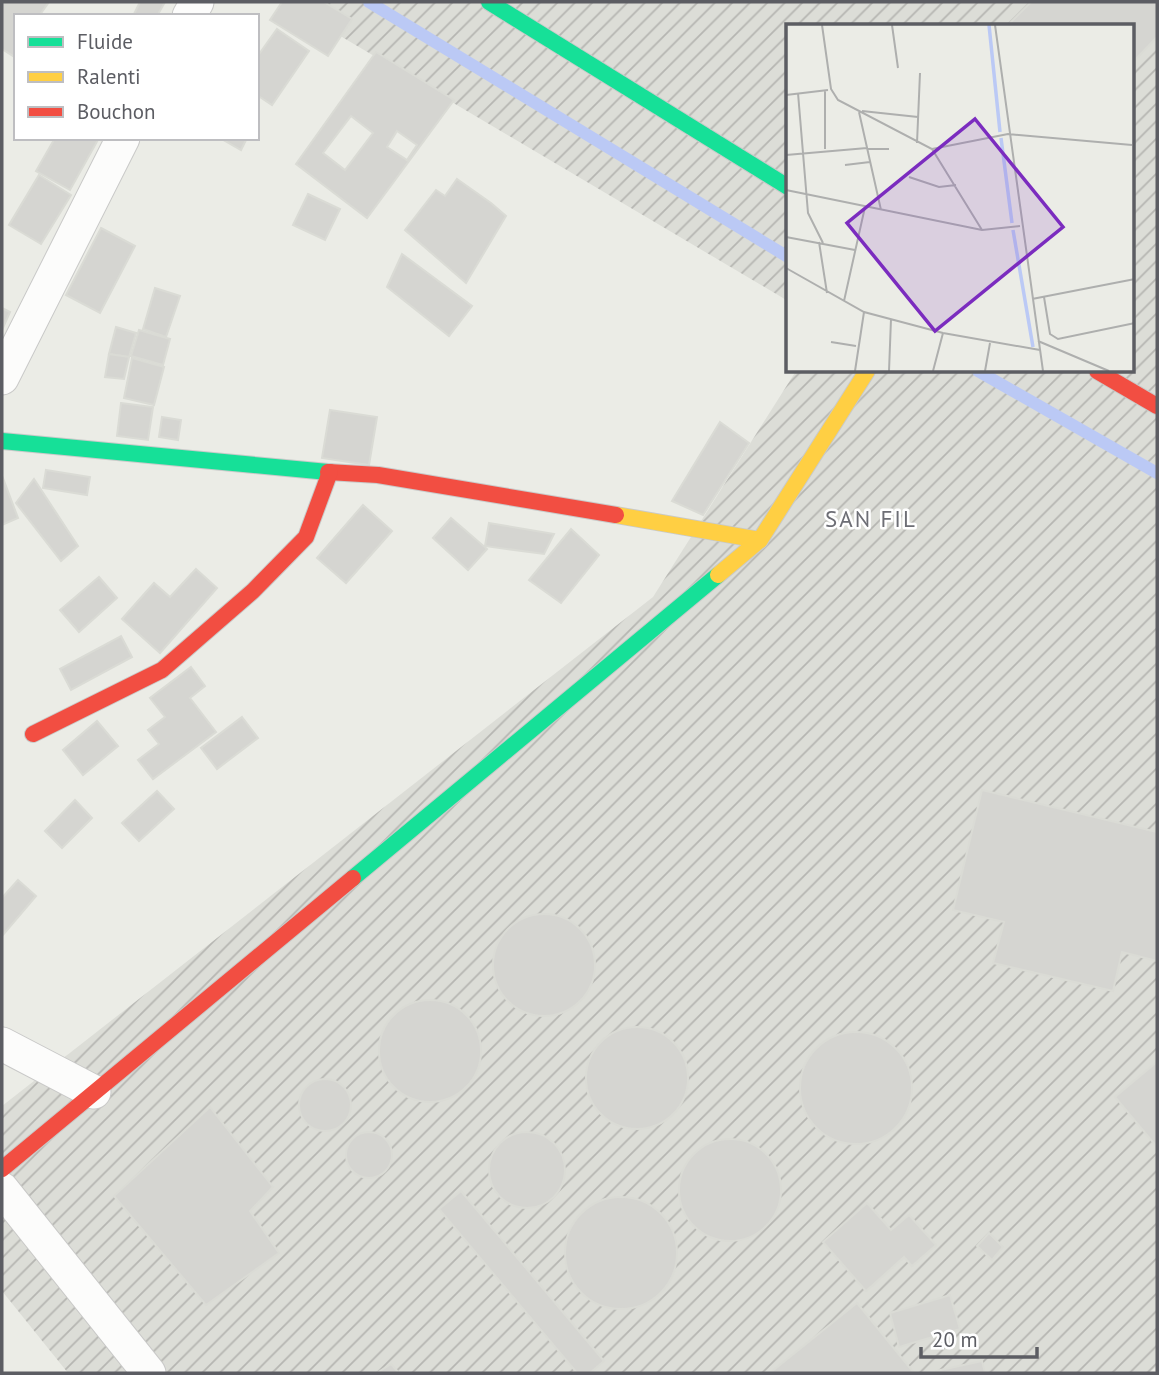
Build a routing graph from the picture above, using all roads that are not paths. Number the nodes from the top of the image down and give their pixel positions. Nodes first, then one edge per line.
1 (489, 2) edge
2 (122, 140) edge
3 (786, 186) edge
4 (866, 373) edge
5 (1100, 373) edge
6 (2, 378) edge
7 (1157, 406) edge
8 (2, 441) edge
9 (330, 472) junction
10 (760, 540) junction
11 (33, 734) dead end
12 (2, 1044) edge
13 (94, 1092) junction
14 (2, 1169) edge
15 (2, 1188) edge
16 (149, 1373) edge

1 - 3 street
2 - 6 street
4 - 10 street
5 - 7 street
8 - 9 street
9 - 10 street
9 - 11 street
10 - 13 street
12 - 13 street
13 - 14 street
15 - 16 street

